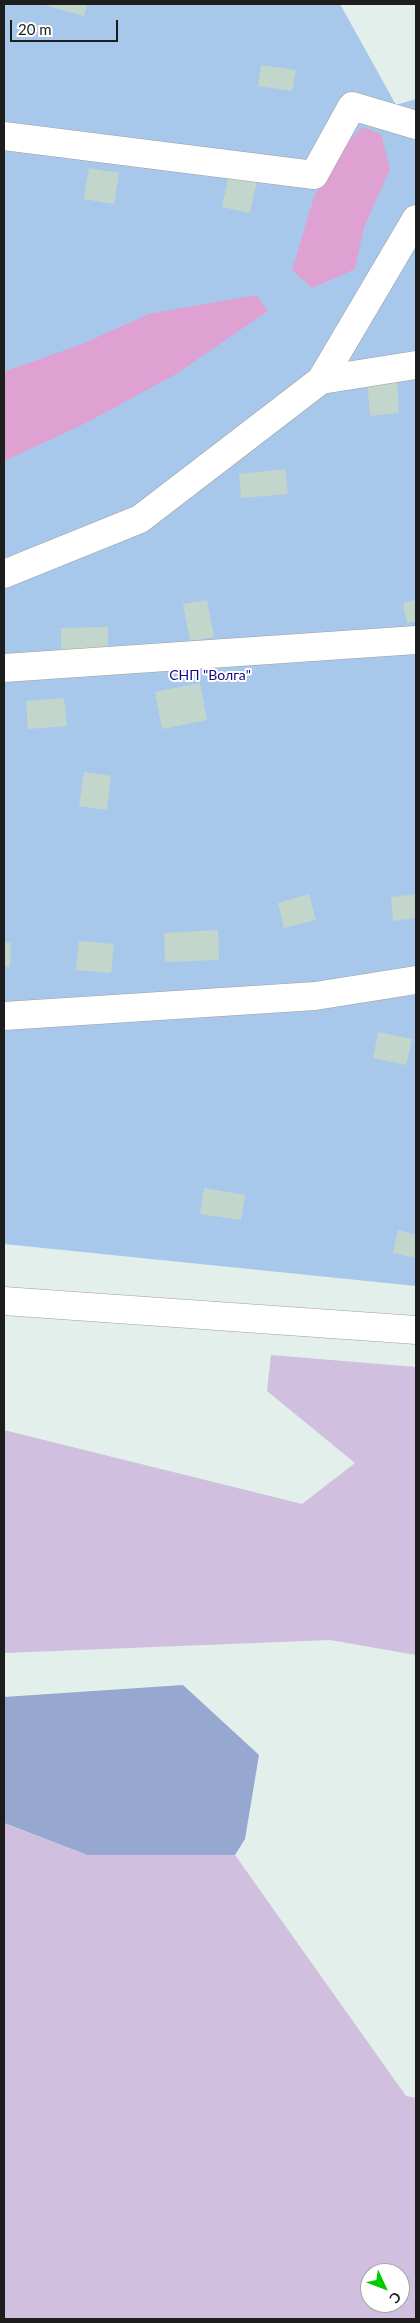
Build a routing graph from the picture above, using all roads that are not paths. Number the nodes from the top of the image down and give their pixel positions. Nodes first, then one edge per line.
1 (416, 125) edge
2 (4, 136) edge
3 (416, 219) edge
4 (416, 365) edge
5 (321, 380) junction
6 (4, 574) edge
7 (416, 640) edge
8 (4, 668) edge
9 (416, 980) edge
10 (4, 1016) edge
11 (4, 1302) edge
12 (416, 1330) edge

1 - 2 street
3 - 5 street
4 - 5 street
5 - 6 street
7 - 8 street
9 - 10 street
11 - 12 street

